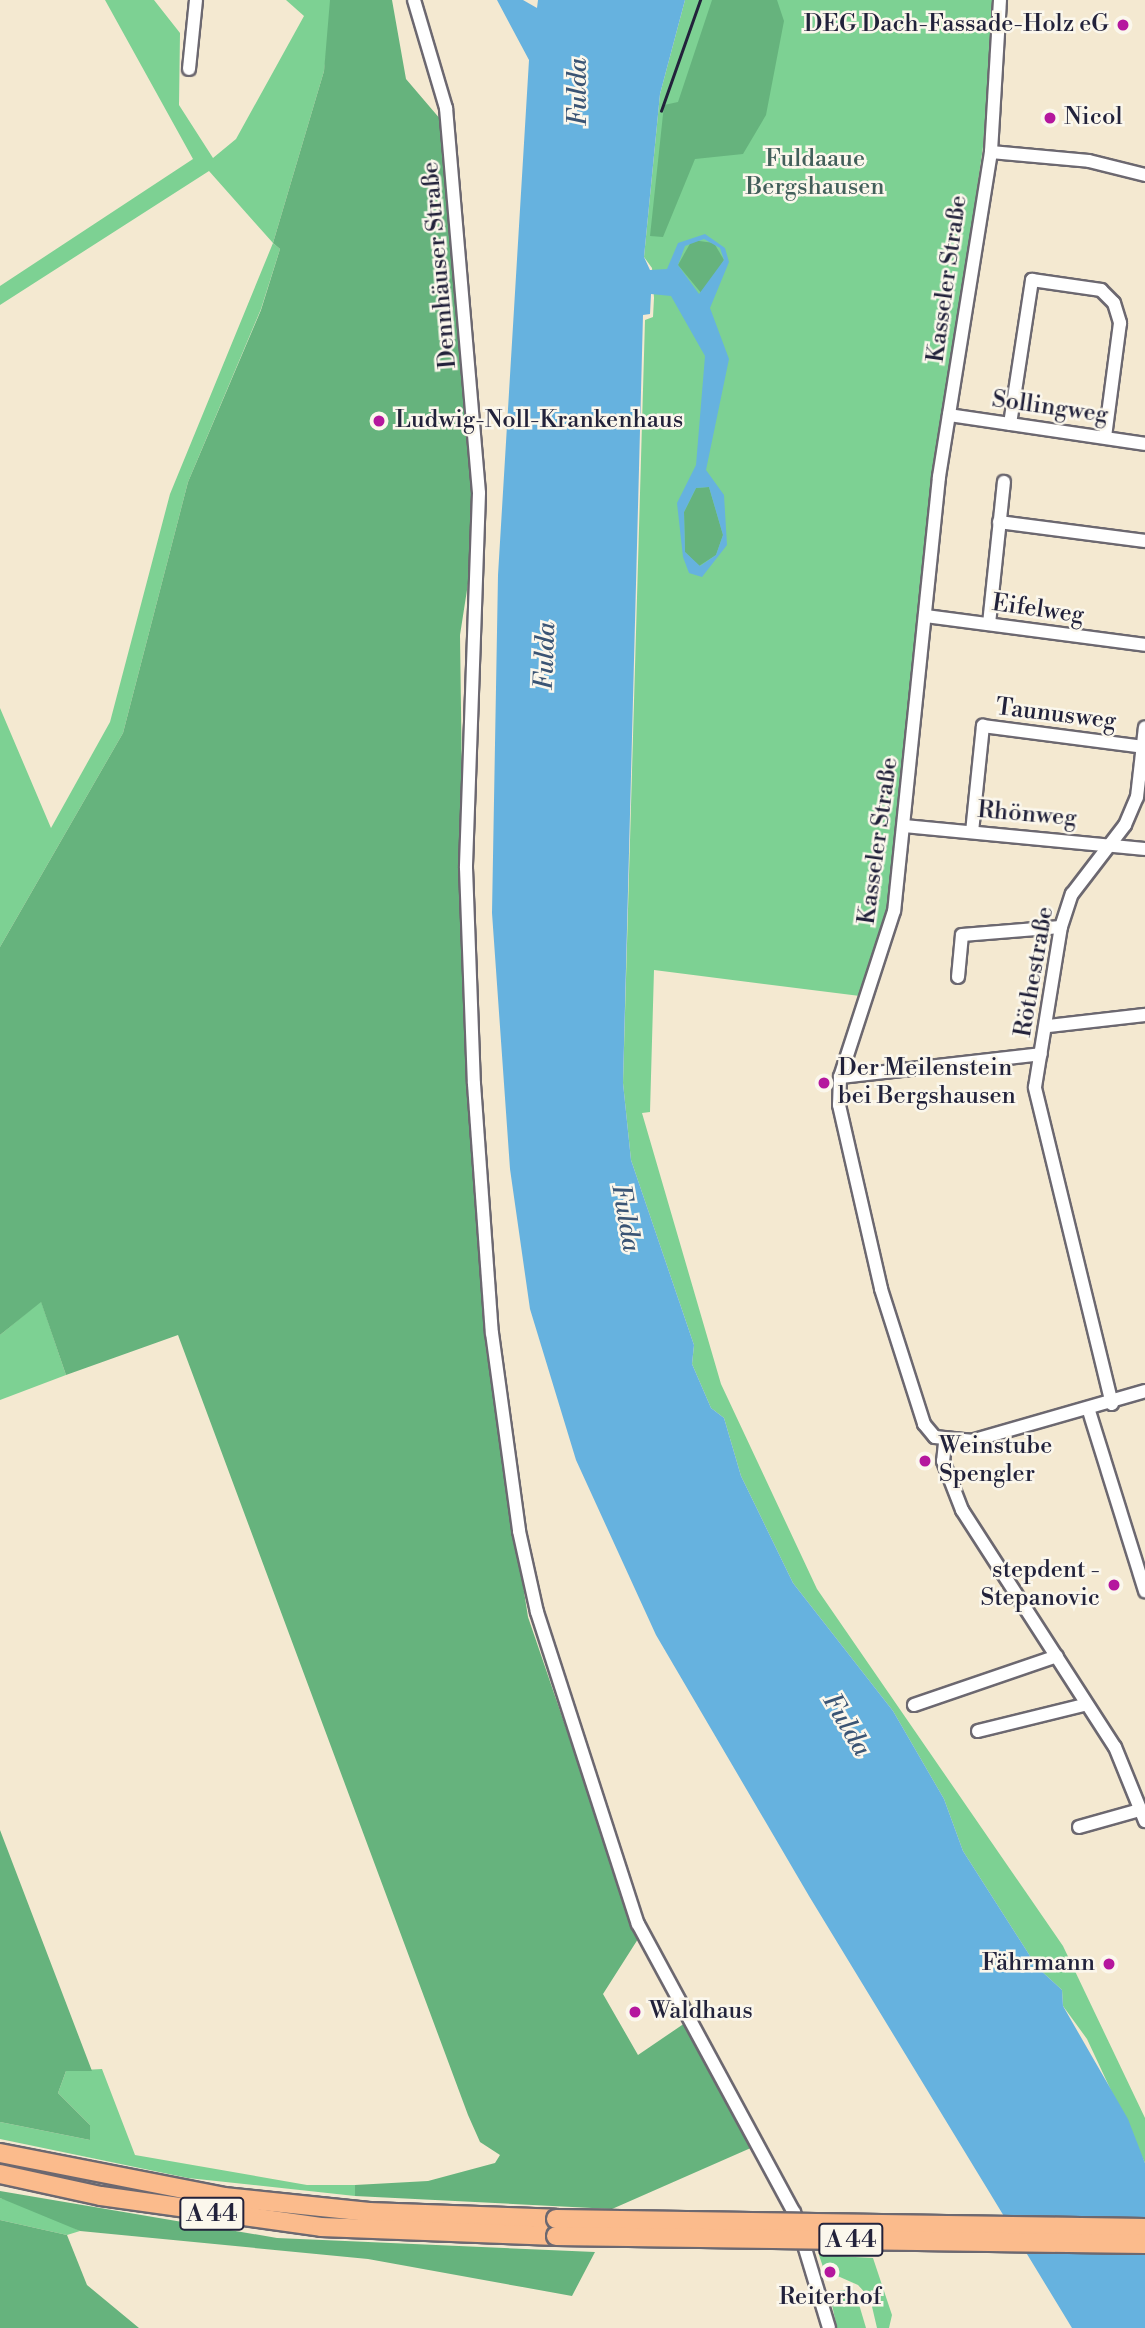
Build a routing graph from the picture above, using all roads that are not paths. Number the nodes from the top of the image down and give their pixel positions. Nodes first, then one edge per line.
1 (196, 0) edge
2 (414, 0) edge
3 (1000, 0) edge
4 (189, 69) dead end
5 (991, 152) junction
6 (1145, 175) edge
7 (949, 415) junction
8 (1010, 424) junction
9 (1105, 437) junction
10 (1145, 444) edge
11 (1004, 482) dead end
12 (999, 522) junction
13 (1145, 541) edge
14 (926, 616) junction
15 (989, 624) junction
16 (1145, 645) edge
17 (1145, 727) edge
18 (1144, 747) edge
19 (905, 826) junction
20 (972, 832) junction
21 (1110, 844) junction
22 (1145, 849) edge
23 (1061, 927) junction
24 (958, 977) dead end
25 (1145, 1016) edge
26 (1048, 1026) junction
27 (1041, 1054) junction
28 (840, 1077) junction
29 (1145, 1391) edge
30 (1112, 1404) junction
31 (1089, 1411) junction
32 (945, 1443) junction
33 (1145, 1591) edge
34 (1057, 1656) junction
35 (914, 1704) dead end
36 (1084, 1705) junction
37 (978, 1731) dead end
38 (1143, 1816) edge
39 (1079, 1827) dead end
40 (0, 2153) edge
41 (0, 2174) edge
42 (556, 2227) junction
43 (1145, 2228) edge
44 (1145, 2245) edge
45 (829, 2328) edge

1 - 4 street
2 - 45 street, Dennhäuser Straße
3 - 5 street, Kasseler Straße
5 - 6 street
5 - 7 street, Kasseler Straße
7 - 8 street, Sollingweg
7 - 14 street, Kasseler Straße
8 - 9 street, Sollingweg
8 - 9 street
9 - 10 street, Sollingweg
11 - 12 street
12 - 13 street
12 - 15 street
14 - 15 street, Eifelweg
14 - 19 street, Kasseler Straße
15 - 16 street, Eifelweg
17 - 18 street, Röthestraße
18 - 20 street, Taunusweg
18 - 21 street, Röthestraße
19 - 20 street, Rhönweg
19 - 28 street, Kasseler Straße
20 - 21 street, Rhönweg
21 - 22 street, Rhönweg
21 - 23 street, Röthestraße
23 - 24 street
23 - 26 street, Röthestraße
25 - 26 street
26 - 27 street, Röthestraße
27 - 28 street
27 - 30 street, Röthestraße
28 - 32 street, Kasseler Straße
29 - 30 street
30 - 31 street
31 - 32 street
31 - 33 street
32 - 34 street
34 - 35 street
34 - 36 street
36 - 37 street
36 - 38 street
38 - 39 street
40 - 42 highway, A 44
41 - 42 highway, A 44
42 - 43 highway, A 44, bridge
42 - 44 highway, A 44, bridge

